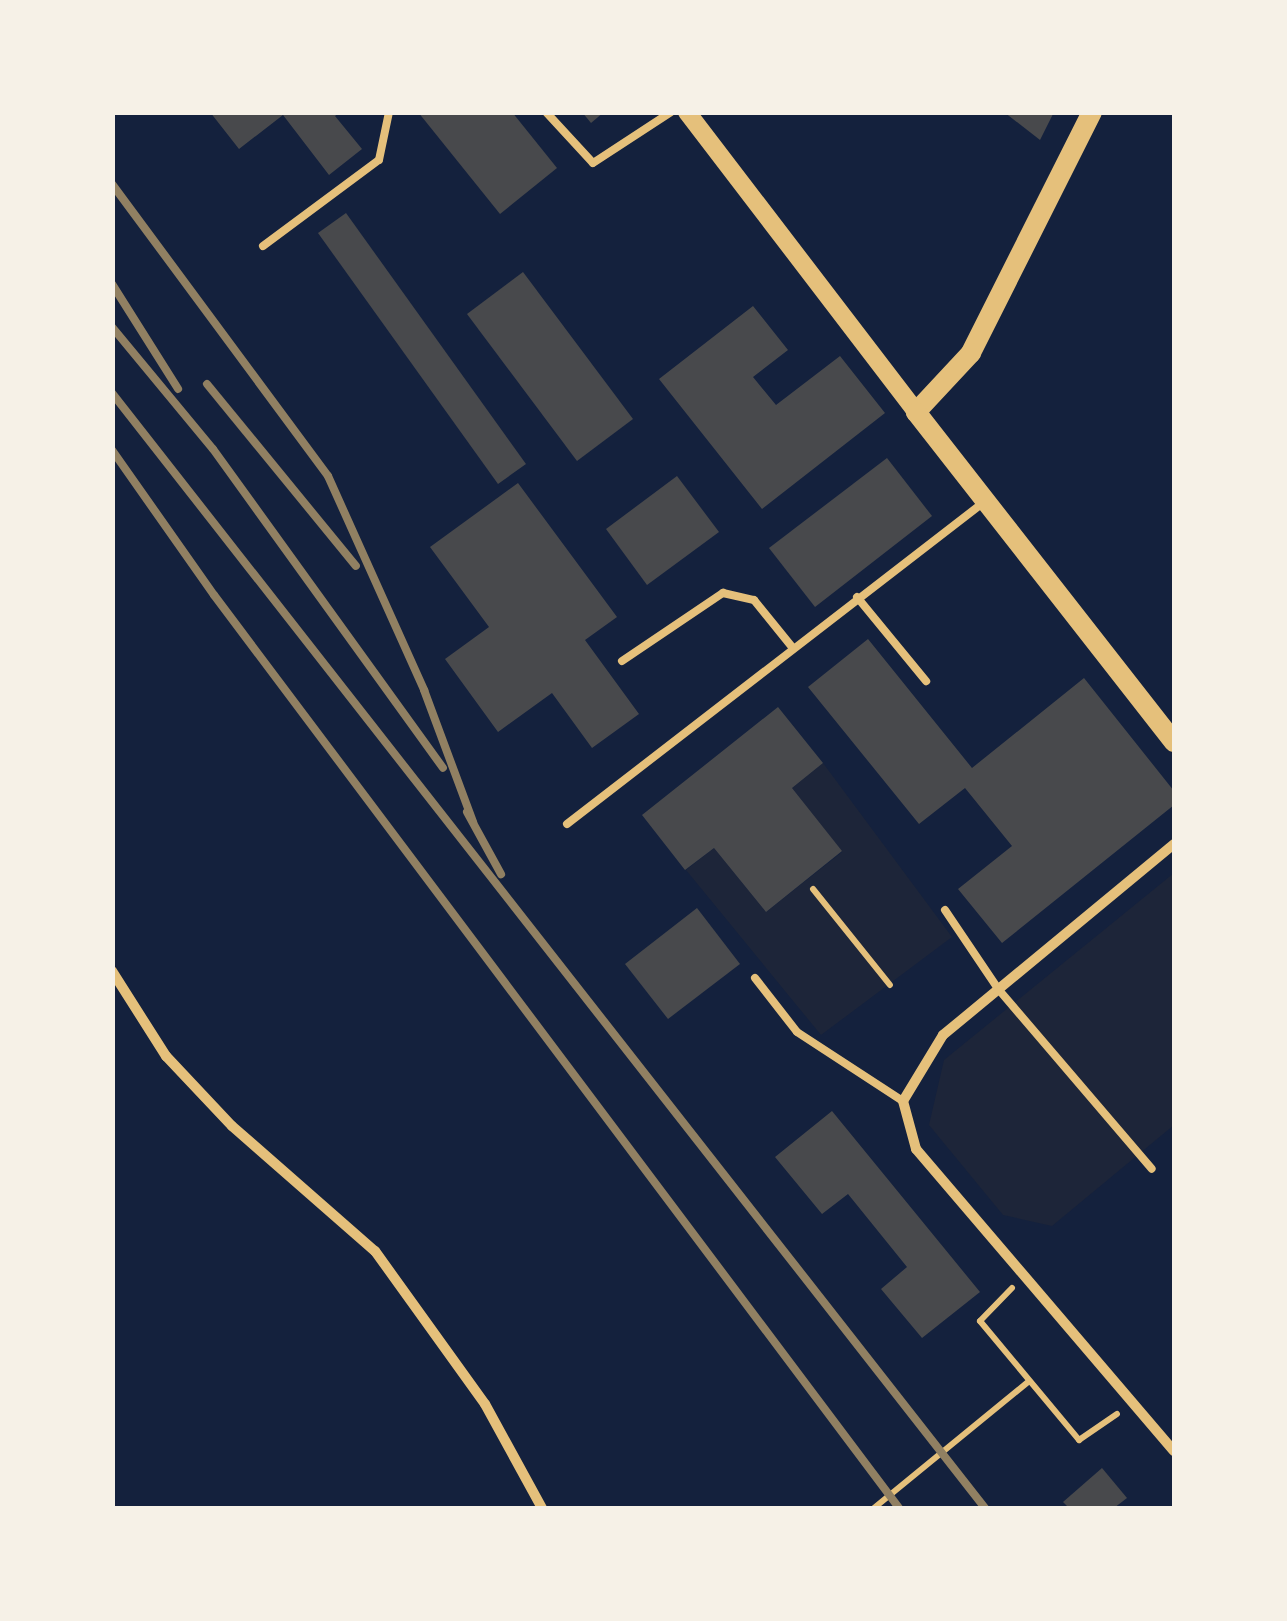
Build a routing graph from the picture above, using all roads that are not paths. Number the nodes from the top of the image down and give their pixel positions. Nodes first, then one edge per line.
1 (388, 112) edge
2 (546, 112) edge
3 (671, 112) edge
4 (687, 112) edge
5 (1092, 112) edge
6 (264, 246) dead end
7 (916, 412) junction
8 (988, 500) junction
9 (857, 598) junction
10 (792, 647) junction
11 (622, 661) dead end
12 (926, 681) dead end
13 (1174, 742) edge
14 (566, 824) dead end
15 (1174, 844) edge
16 (946, 910) dead end
17 (112, 971) edge
18 (755, 978) dead end
19 (999, 990) junction
20 (903, 1102) junction
21 (1152, 1169) dead end
22 (1174, 1451) edge
23 (542, 1508) edge

1 - 6 lane
2 - 3 lane
4 - 7 street
5 - 7 main road
7 - 8 main road
8 - 9 lane
8 - 13 main road
9 - 10 lane
9 - 12 lane
10 - 11 lane
10 - 14 lane
15 - 19 street
16 - 19 lane
17 - 23 street
18 - 20 lane
19 - 20 street
19 - 21 lane
20 - 22 street

